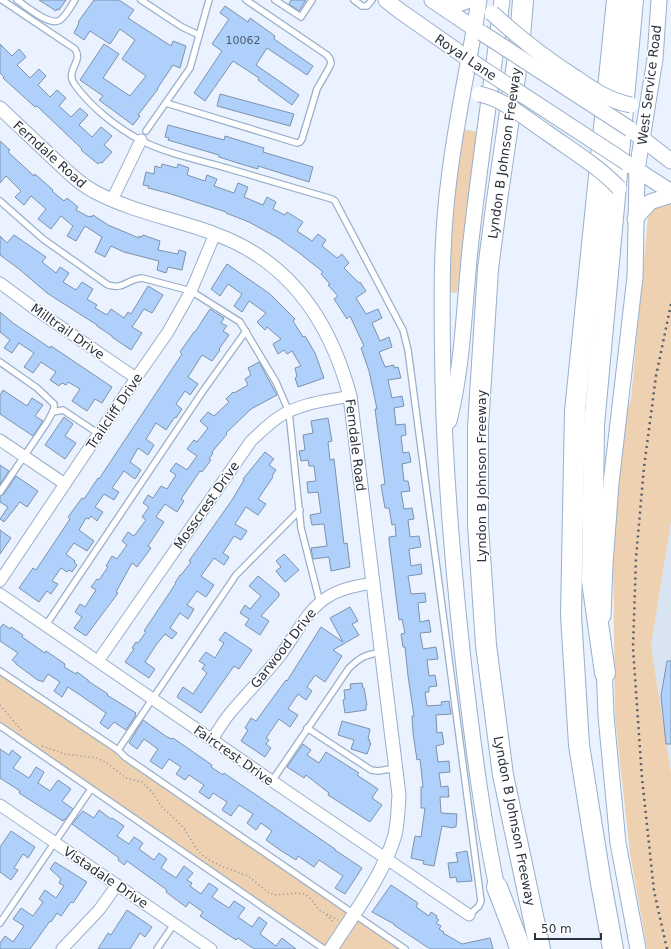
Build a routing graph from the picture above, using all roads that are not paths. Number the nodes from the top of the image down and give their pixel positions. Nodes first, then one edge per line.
1 (2, 0) edge
2 (17, 0) edge
3 (75, 0) edge
4 (141, 0) edge
5 (209, 0) edge
6 (246, 0) edge
7 (275, 0) edge
8 (312, 0) edge
9 (354, 0) edge
10 (372, 0) edge
11 (386, 0) edge
12 (469, 0) edge
13 (478, 0) edge
14 (502, 0) edge
15 (523, 0) edge
16 (617, 0) edge
17 (633, 0) edge
18 (659, 0) edge
19 (434, 1) edge
20 (489, 7) edge
21 (478, 31) junction
22 (200, 35) junction
23 (473, 62) junction
24 (462, 98) junction
25 (650, 98) junction
26 (166, 103) junction
27 (0, 108) edge
28 (143, 136) junction
29 (643, 138) junction
30 (671, 160) edge
31 (632, 167) junction
32 (671, 192) edge
33 (671, 195) edge
34 (112, 200) junction
35 (0, 201) edge
36 (635, 213) junction
37 (215, 234) junction
38 (0, 283) edge
39 (191, 291) junction
40 (246, 332) junction
41 (0, 362) edge
42 (136, 378) junction
43 (350, 396) junction
44 (53, 412) junction
45 (289, 412) junction
46 (99, 434) junction
47 (0, 440) edge
48 (444, 442) junction
49 (24, 457) junction
50 (65, 484) junction
51 (0, 492) edge
52 (300, 510) junction
53 (0, 581) edge
54 (372, 583) junction
55 (0, 594) edge
56 (320, 603) junction
57 (46, 625) junction
58 (382, 652) junction
59 (98, 660) junction
60 (0, 671) edge
61 (604, 674) junction
62 (152, 699) junction
63 (0, 726) edge
64 (308, 728) junction
65 (212, 740) junction
66 (118, 750) junction
67 (396, 768) junction
68 (272, 781) junction
69 (91, 789) junction
70 (1, 808) edge
71 (55, 842) junction
72 (386, 858) junction
73 (117, 885) junction
74 (497, 886) junction
75 (354, 914) junction
76 (470, 915) joint
77 (0, 923) edge
78 (174, 924) junction
79 (62, 949) edge
80 (157, 949) edge
81 (211, 949) edge
82 (324, 949) edge
83 (331, 949) edge
84 (405, 949) edge
85 (511, 949) edge
86 (520, 949) edge
87 (540, 949) edge
88 (613, 949) edge
89 (638, 949) edge

1 - 28 lane
2 - 3 lane
4 - 22 lane
5 - 22 lane
6 - 26 lane
7 - 8 lane
9 - 10 lane
11 - 23 main road, Royal Lane
12 - 19 main road
13 - 21 main road
14 - 48 main road
15 - 87 highway, Lyndon B Johnson Freeway
16 - 88 highway
17 - 61 highway
18 - 25 main road, West Service Road
19 - 21 main road
20 - 25 main road, bridge
21 - 23 main road
21 - 29 main road, bridge
22 - 26 lane
23 - 24 main road
23 - 31 main road, Royal Lane, bridge
24 - 36 main road, bridge
24 - 48 main road
25 - 29 main road, West Service Road
26 - 28 lane
27 - 34 street, Ferndale Road
28 - 34 street
28 - 76 lane
29 - 30 main road
29 - 31 main road, West Service Road
31 - 32 main road, Royal Lane
31 - 36 main road, West Service Road
33 - 36 main road
34 - 37 street, Ferndale Road
35 - 39 lane
36 - 61 main road, West Service Road
37 - 39 street, Trailcliff Drive
37 - 43 street, Ferndale Road
38 - 42 street, Milltrail Drive
39 - 40 lane
39 - 42 street, Trailcliff Drive
40 - 45 lane
40 - 57 lane
41 - 44 lane
42 - 46 street, Trailcliff Drive
43 - 45 street, Mosscrest Drive
43 - 54 street, Ferndale Road
44 - 46 lane
44 - 49 lane
45 - 52 lane
45 - 59 street, Mosscrest Drive
46 - 50 street, Trailcliff Drive
47 - 49 street
48 - 74 main road
49 - 50 street
49 - 51 lane
50 - 53 street, Trailcliff Drive
52 - 56 lane
52 - 62 lane
54 - 56 street, Garwood Drive
54 - 58 street, Ferndale Road
55 - 57 street, Faircrest Drive
56 - 65 street, Garwood Drive
57 - 59 street, Faircrest Drive
58 - 64 lane
58 - 67 street, Ferndale Road
59 - 62 street, Faircrest Drive
60 - 66 lane
61 - 89 main road, West Service Road
62 - 65 street, Faircrest Drive
62 - 66 lane
63 - 69 lane
64 - 67 lane
64 - 68 lane
65 - 68 street, Faircrest Drive
66 - 75 lane
67 - 72 street, Ferndale Road
68 - 72 street, Faircrest Drive
69 - 71 lane
69 - 82 lane
70 - 71 street, Vistadale Drive
71 - 73 street, Vistadale Drive
71 - 77 lane
72 - 75 street, Ferndale Road
72 - 76 street, Faircrest Drive
73 - 78 street, Vistadale Drive
73 - 79 street
74 - 85 main road
74 - 86 highway
75 - 83 street, Ferndale Road
75 - 84 lane
78 - 80 lane
78 - 81 street, Vistadale Drive

